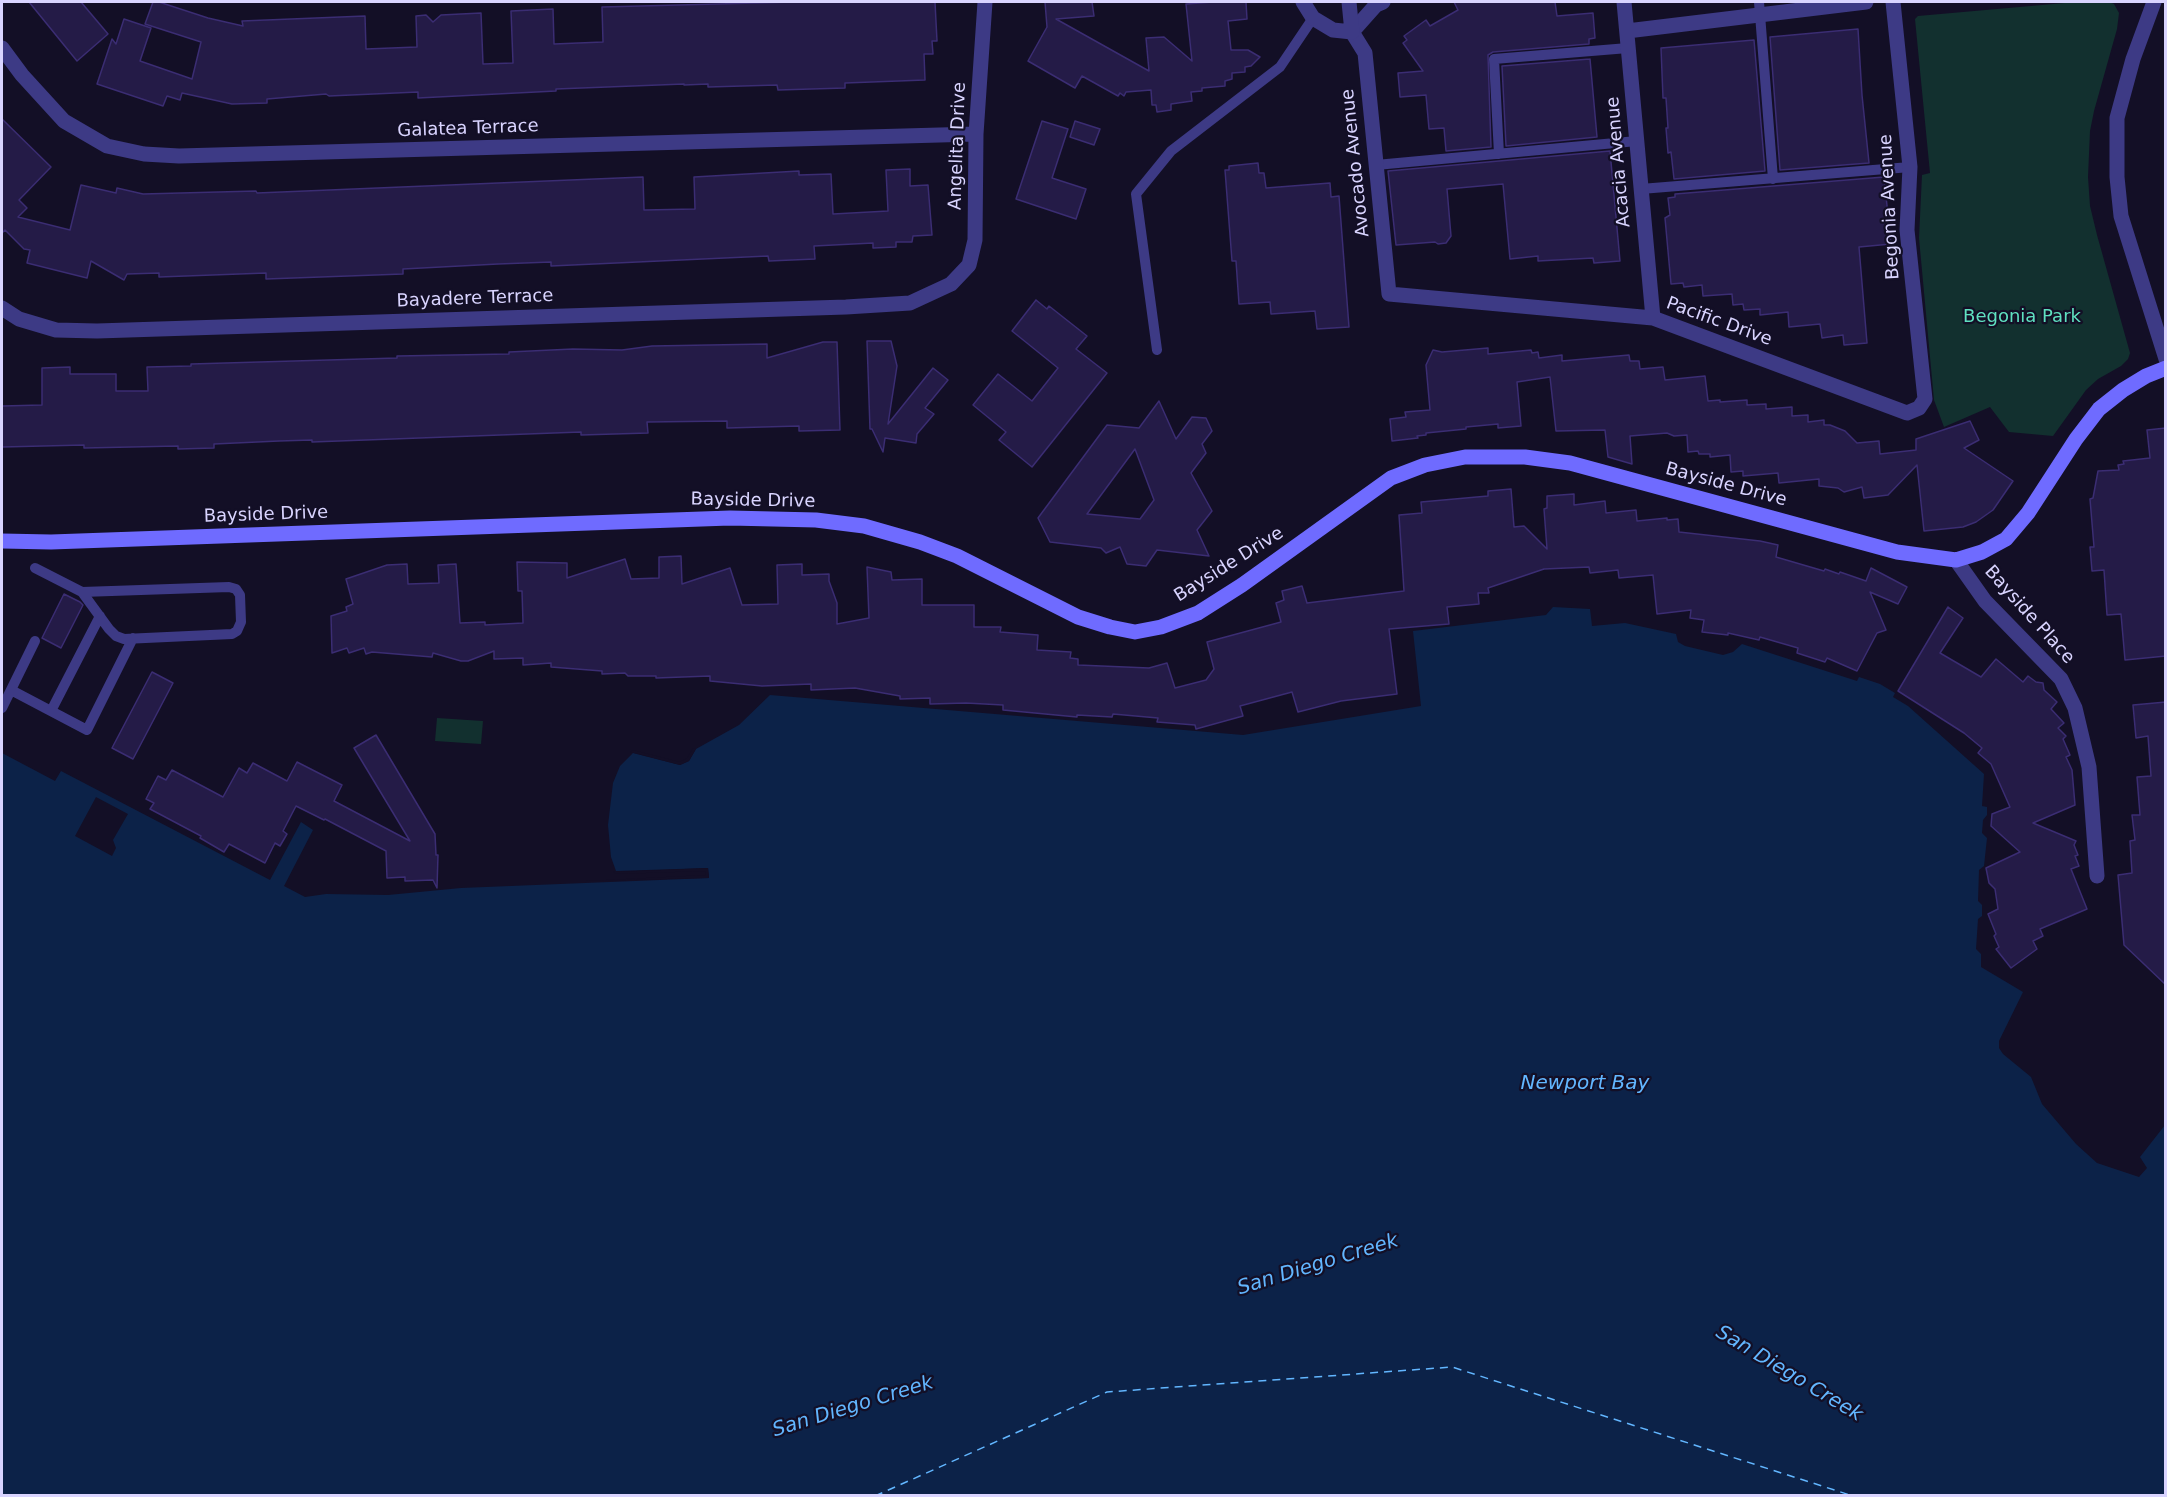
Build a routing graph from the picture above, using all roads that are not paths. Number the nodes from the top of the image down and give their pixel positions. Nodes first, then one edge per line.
1 (985, 2) edge
2 (1303, 2) edge
3 (1349, 2) edge
4 (1383, 2) edge
5 (1624, 2) edge
6 (1866, 2) edge
7 (1893, 2) edge
8 (2154, 2) edge
9 (1759, 8) edge
10 (1313, 18) junction
11 (1627, 31) junction
12 (1352, 32) junction
13 (2, 48) edge
14 (1628, 48) junction
15 (976, 134) junction
16 (1637, 141) junction
17 (1499, 154) junction
18 (1376, 165) junction
19 (1910, 167) junction
20 (1773, 179) junction
21 (1641, 189) junction
22 (951, 284) joint
23 (1389, 294) joint
24 (2, 308) edge
25 (1653, 318) junction
26 (1157, 350) dead end
27 (2166, 358) edge
28 (2166, 368) edge
29 (1919, 408) joint
30 (2, 541) edge
31 (1956, 560) junction
32 (35, 568) dead end
33 (82, 592) junction
34 (100, 616) junction
35 (133, 638) junction
36 (35, 641) dead end
37 (12, 690) junction
38 (2, 708) edge
39 (51, 711) junction
40 (2097, 876) dead end

1 - 15 street, Angelita Drive
2 - 10 street
3 - 12 street, Avocado Avenue
4 - 12 street
5 - 11 street, Acacia Avenue
6 - 9 street
7 - 19 street, Begonia Avenue
8 - 27 street
9 - 11 street
9 - 20 lane
10 - 12 street
10 - 26 lane
11 - 14 street, Acacia Avenue
12 - 18 street, Avocado Avenue
13 - 15 street, Galatea Terrace
14 - 16 street, Acacia Avenue
14 - 17 lane
15 - 22 street, Angelita Drive
16 - 17 lane
16 - 21 street, Acacia Avenue
17 - 18 lane
18 - 23 street, Avocado Avenue
19 - 20 lane
19 - 29 street, Begonia Avenue
20 - 21 lane
21 - 25 street, Acacia Avenue
22 - 24 street, Bayadere Terrace
23 - 25 street, Pacific Drive
25 - 29 street, Pacific Drive
28 - 31 main road, Bayside Drive
30 - 31 main road, Bayside Drive
31 - 40 street, Bayside Place
32 - 33 lane
33 - 34 lane
33 - 35 lane
34 - 35 lane
34 - 39 lane
35 - 39 lane
36 - 37 lane
37 - 38 lane
37 - 39 lane

